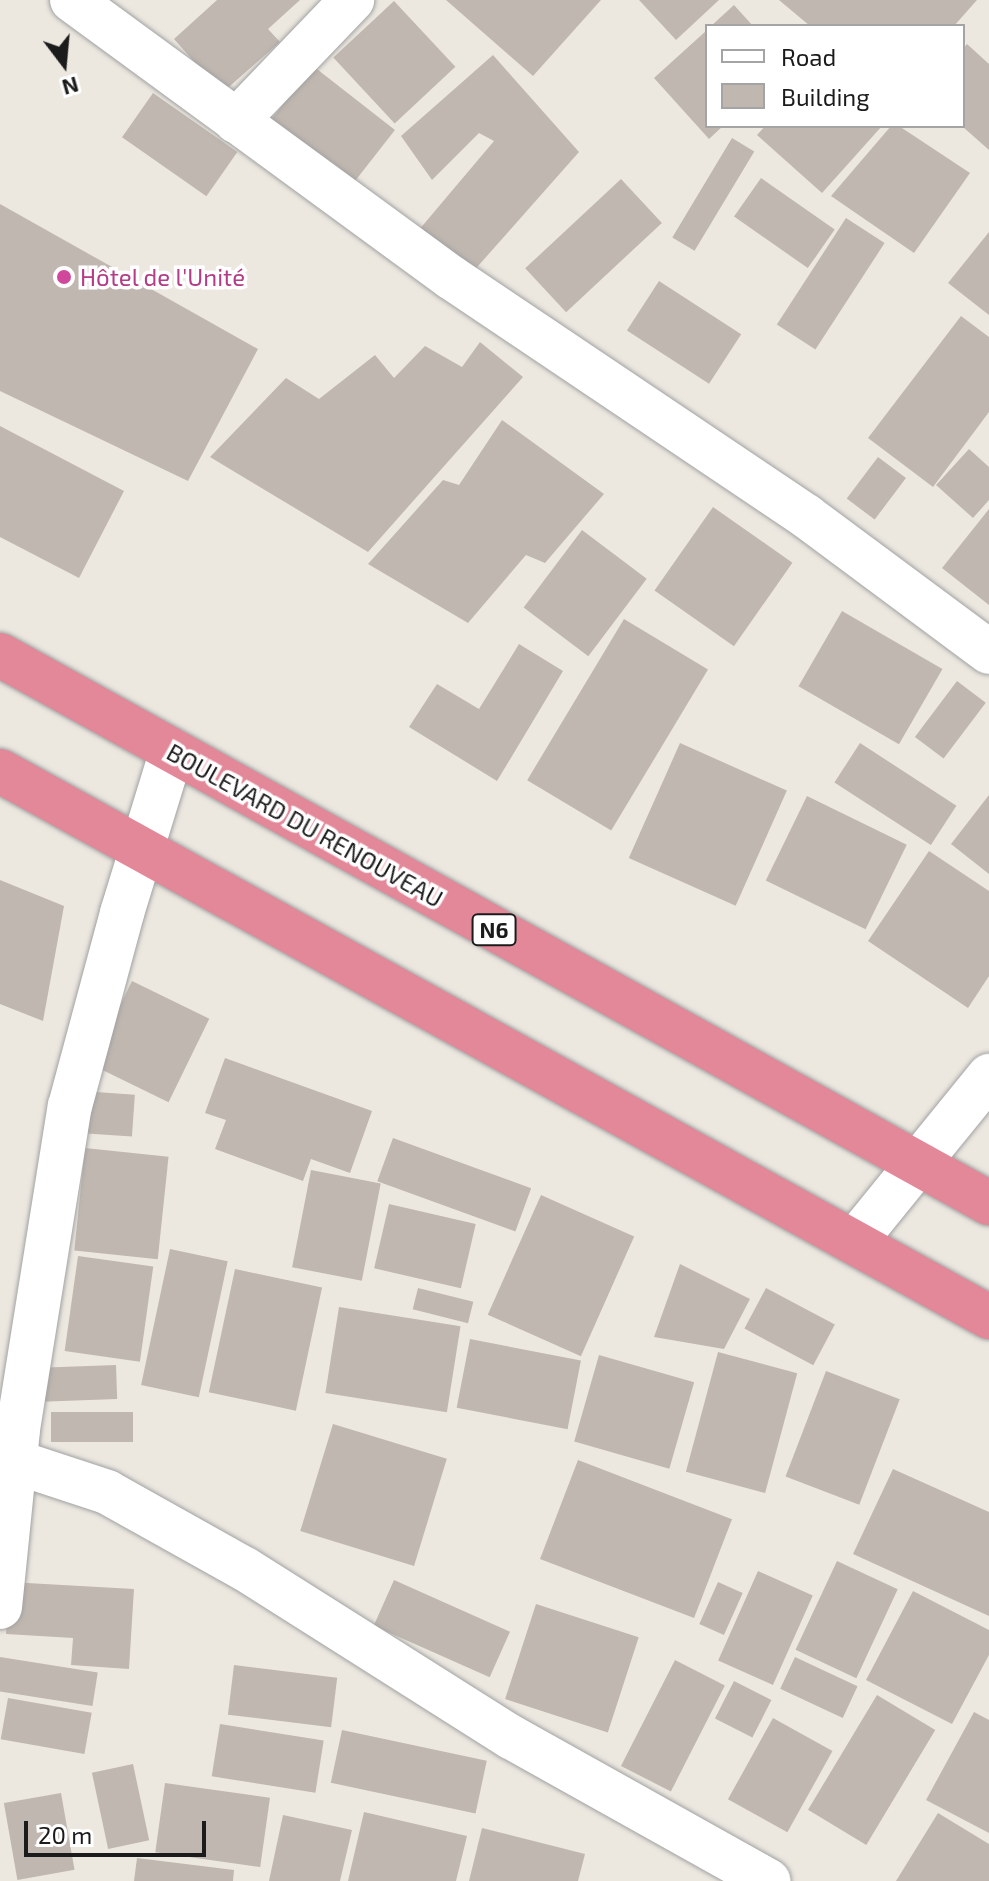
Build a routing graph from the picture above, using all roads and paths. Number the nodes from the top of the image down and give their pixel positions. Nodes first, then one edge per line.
1 (72, 0) edge
2 (352, 0) edge
3 (236, 121) junction
4 (989, 652) edge
5 (0, 655) edge
6 (172, 750) junction
7 (0, 771) edge
8 (142, 849) junction
9 (989, 1076) edge
10 (917, 1164) junction
11 (989, 1203) edge
12 (855, 1241) junction
13 (989, 1317) edge
14 (11, 1440) edge
15 (0, 1607) edge
16 (769, 1881) edge

1 - 3 street
2 - 3 street
3 - 4 street
5 - 6 highway, BOULEVARD DU RENOUVEAU / N6
6 - 8 street
6 - 10 highway, BOULEVARD DU RENOUVEAU / N6
7 - 8 highway
8 - 12 highway
8 - 14 street
9 - 10 street
10 - 11 highway, BOULEVARD DU RENOUVEAU / N6
10 - 12 street
12 - 13 highway
14 - 15 street
14 - 16 street

